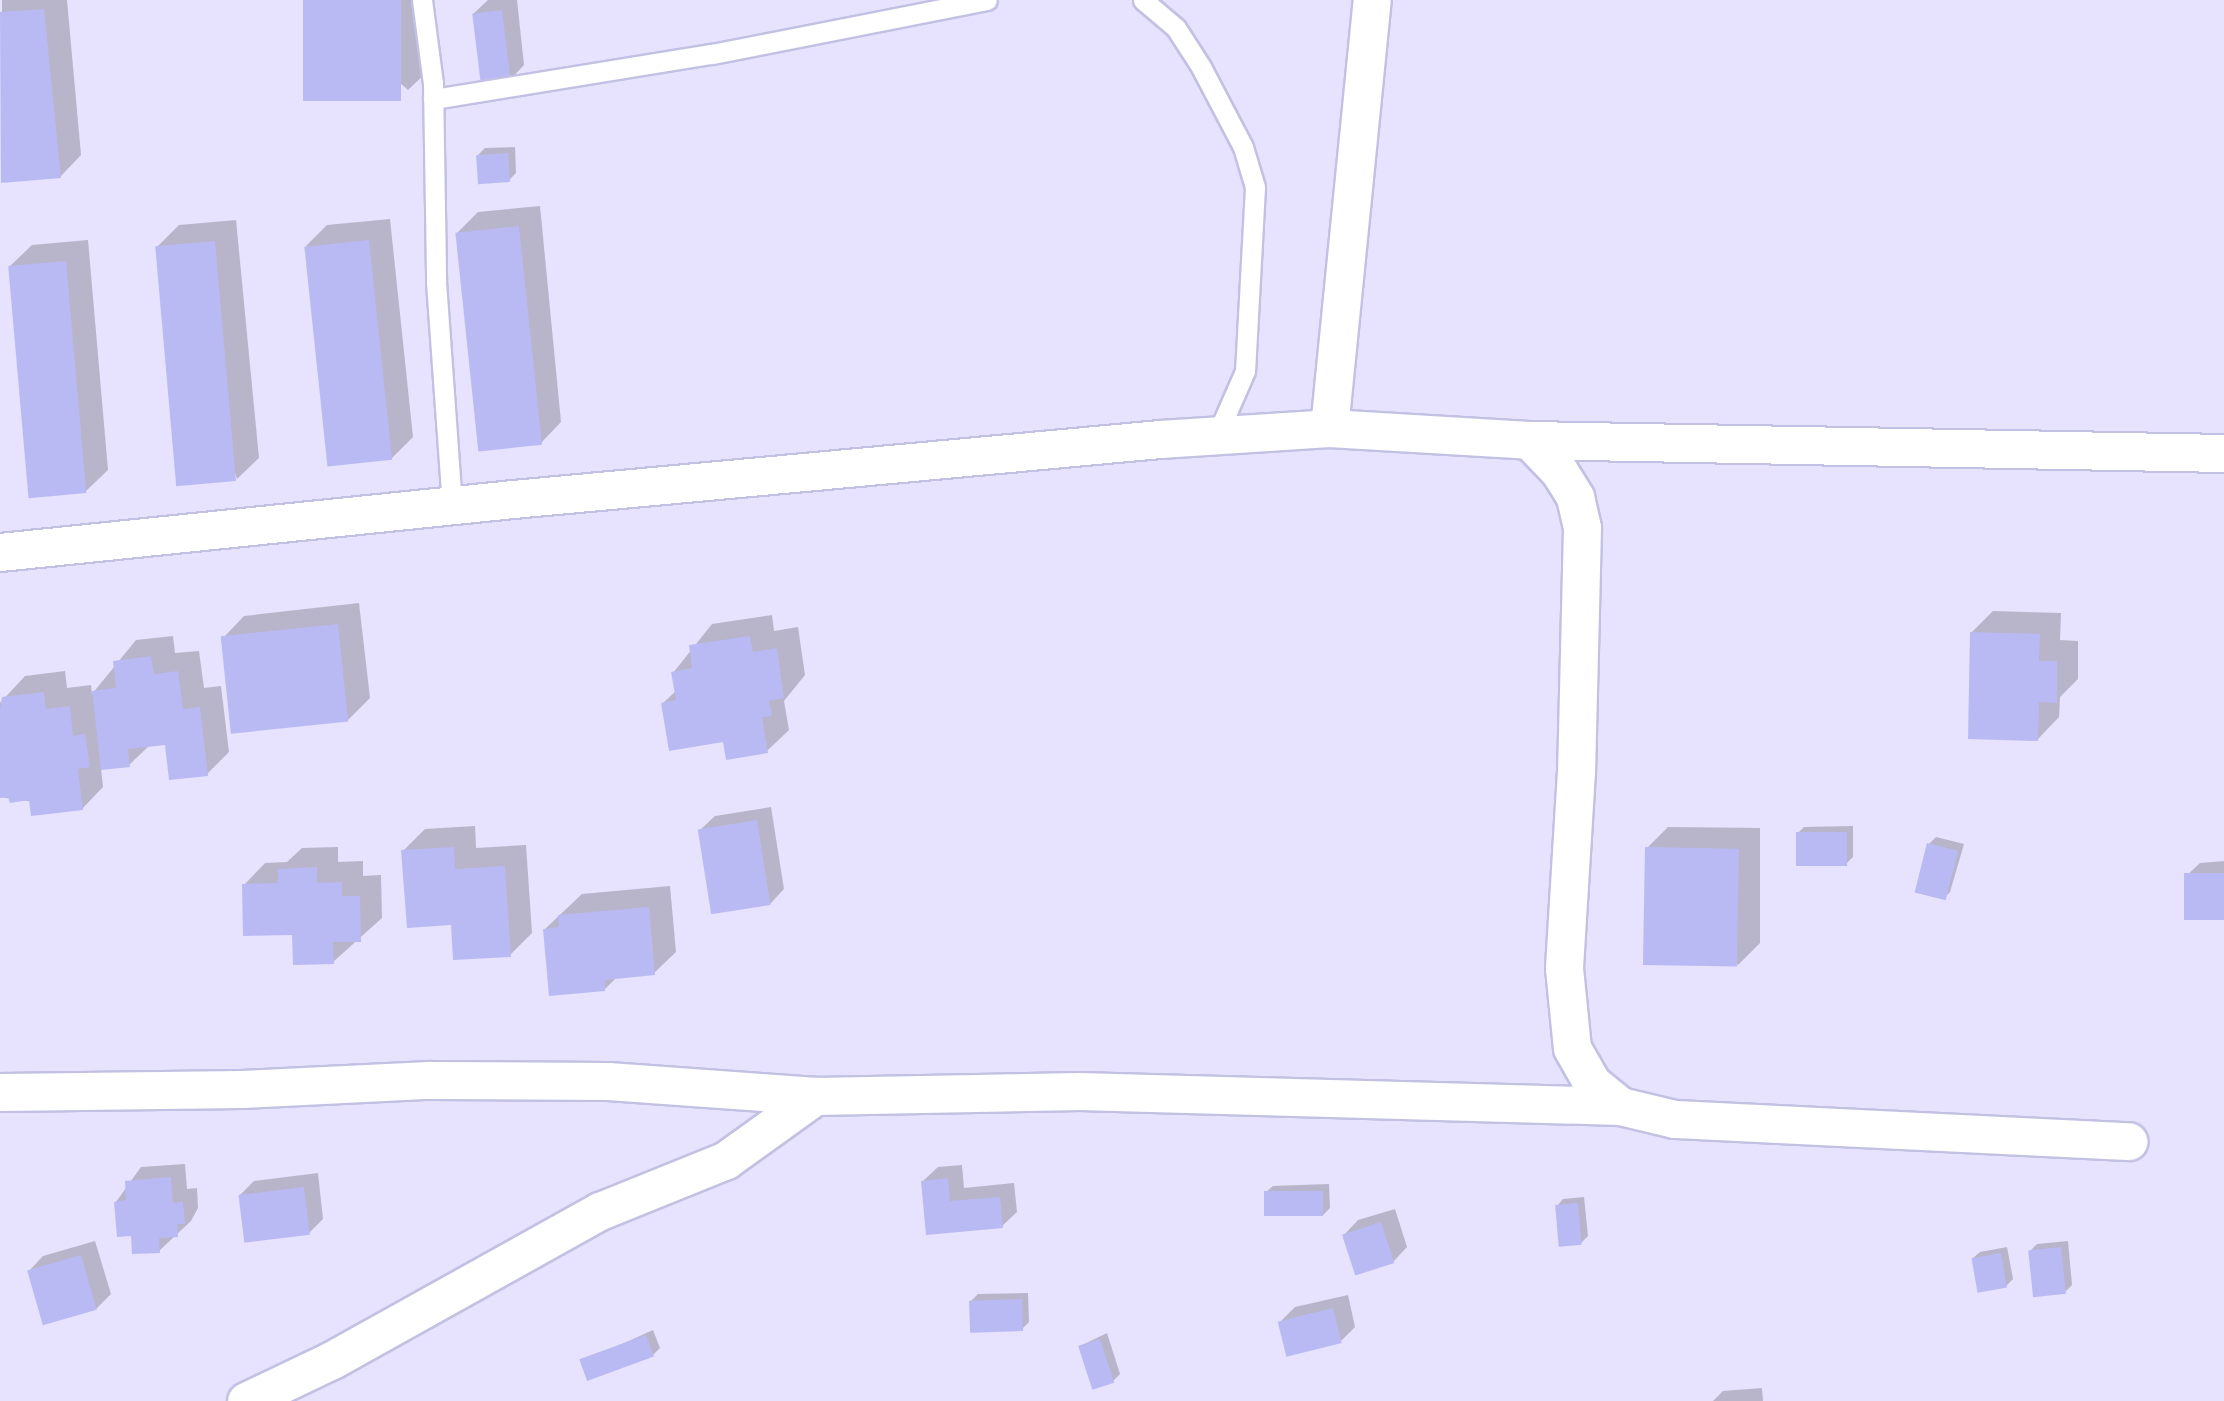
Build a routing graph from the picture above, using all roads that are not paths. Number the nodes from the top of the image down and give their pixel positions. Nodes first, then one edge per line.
1 (422, 0) edge
2 (987, 0) edge
3 (1143, 0) edge
4 (1372, 0) edge
5 (433, 99) junction
6 (1329, 428) junction
7 (1217, 435) junction
8 (1529, 440) junction
9 (2224, 453) edge
10 (452, 506) junction
11 (0, 552) edge
12 (0, 1092) edge
13 (815, 1096) junction
14 (1620, 1106) junction
15 (2129, 1141) dead end
16 (246, 1401) edge

1 - 5 lane
2 - 5 lane
3 - 7 lane
4 - 6 street
5 - 10 lane
6 - 7 street
6 - 8 street
7 - 10 street
8 - 9 street
8 - 14 street
10 - 11 street
12 - 13 street
13 - 14 street
13 - 16 street
14 - 15 street

